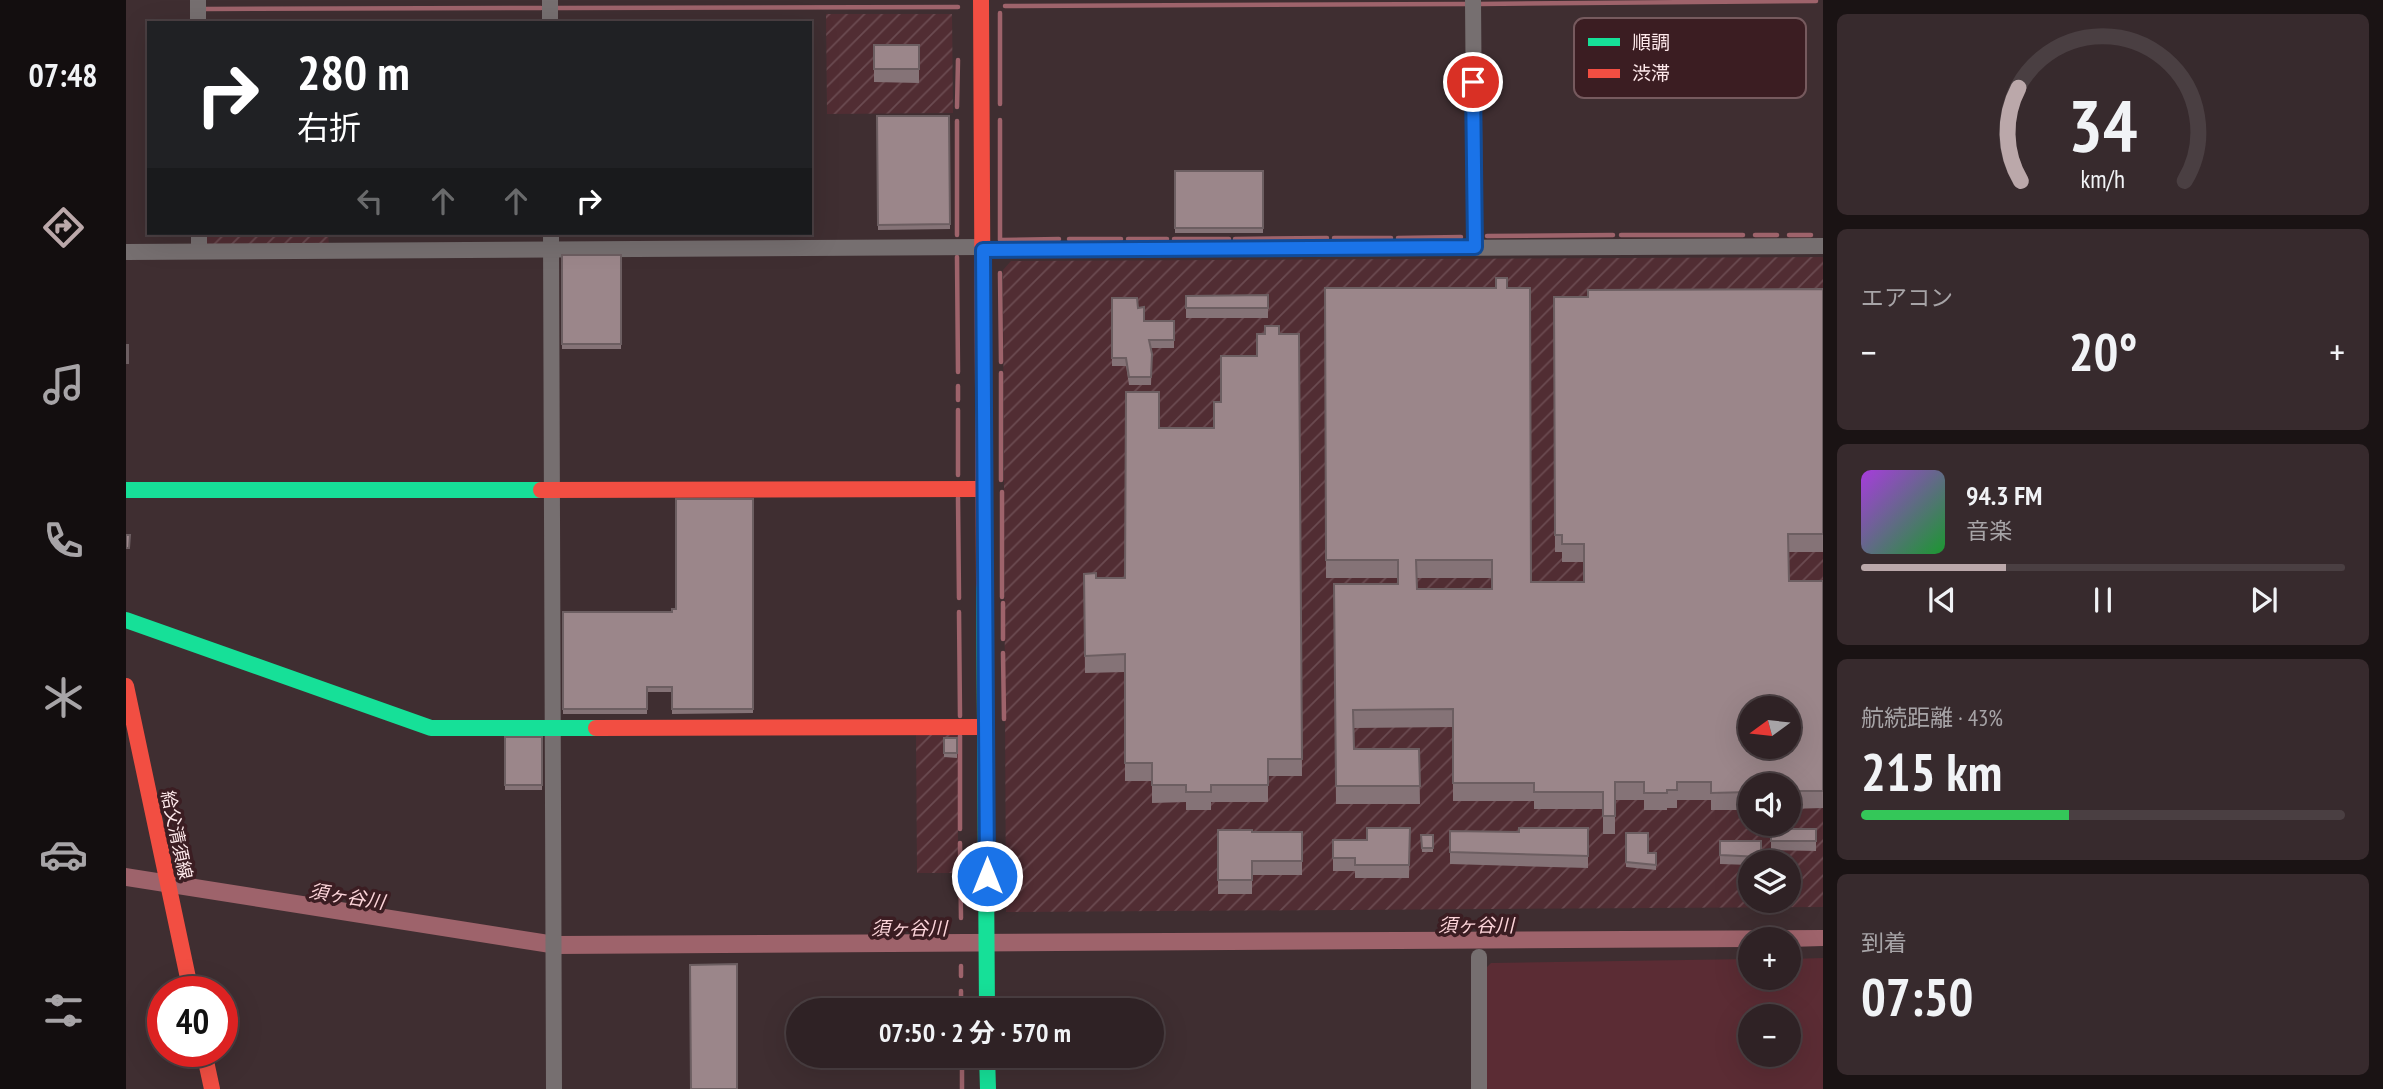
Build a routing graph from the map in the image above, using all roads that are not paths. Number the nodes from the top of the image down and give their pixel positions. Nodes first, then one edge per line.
1 (198, 0) edge
2 (550, 0) edge
3 (981, 0) edge
4 (1473, 0) edge
5 (198, 21) edge
6 (550, 21) edge
7 (199, 235) edge
8 (551, 241) edge
9 (1823, 246) edge
10 (1475, 247) junction
11 (983, 248) junction
12 (199, 251) junction
13 (126, 252) edge
14 (552, 489) junction
15 (983, 489) junction
16 (126, 490) edge
17 (126, 621) edge
18 (126, 686) edge
19 (987, 726) junction
20 (553, 728) junction
21 (1479, 957) dead end
22 (188, 976) edge
23 (987, 998) edge
24 (207, 1067) edge
25 (987, 1068) edge
26 (212, 1089) edge
27 (554, 1089) edge
28 (988, 1089) edge
29 (1479, 1089) edge

1 - 5 street
2 - 6 street
3 - 11 street
4 - 10 street
7 - 12 street
8 - 11 street
8 - 12 street
8 - 14 street
9 - 10 street
10 - 11 street
11 - 15 street
12 - 13 street
14 - 15 street
14 - 16 street
14 - 20 street
15 - 19 street
17 - 20 street
18 - 22 street, 給父清須線
19 - 20 street
19 - 23 street
20 - 27 street
21 - 29 street
24 - 26 street
25 - 28 street

